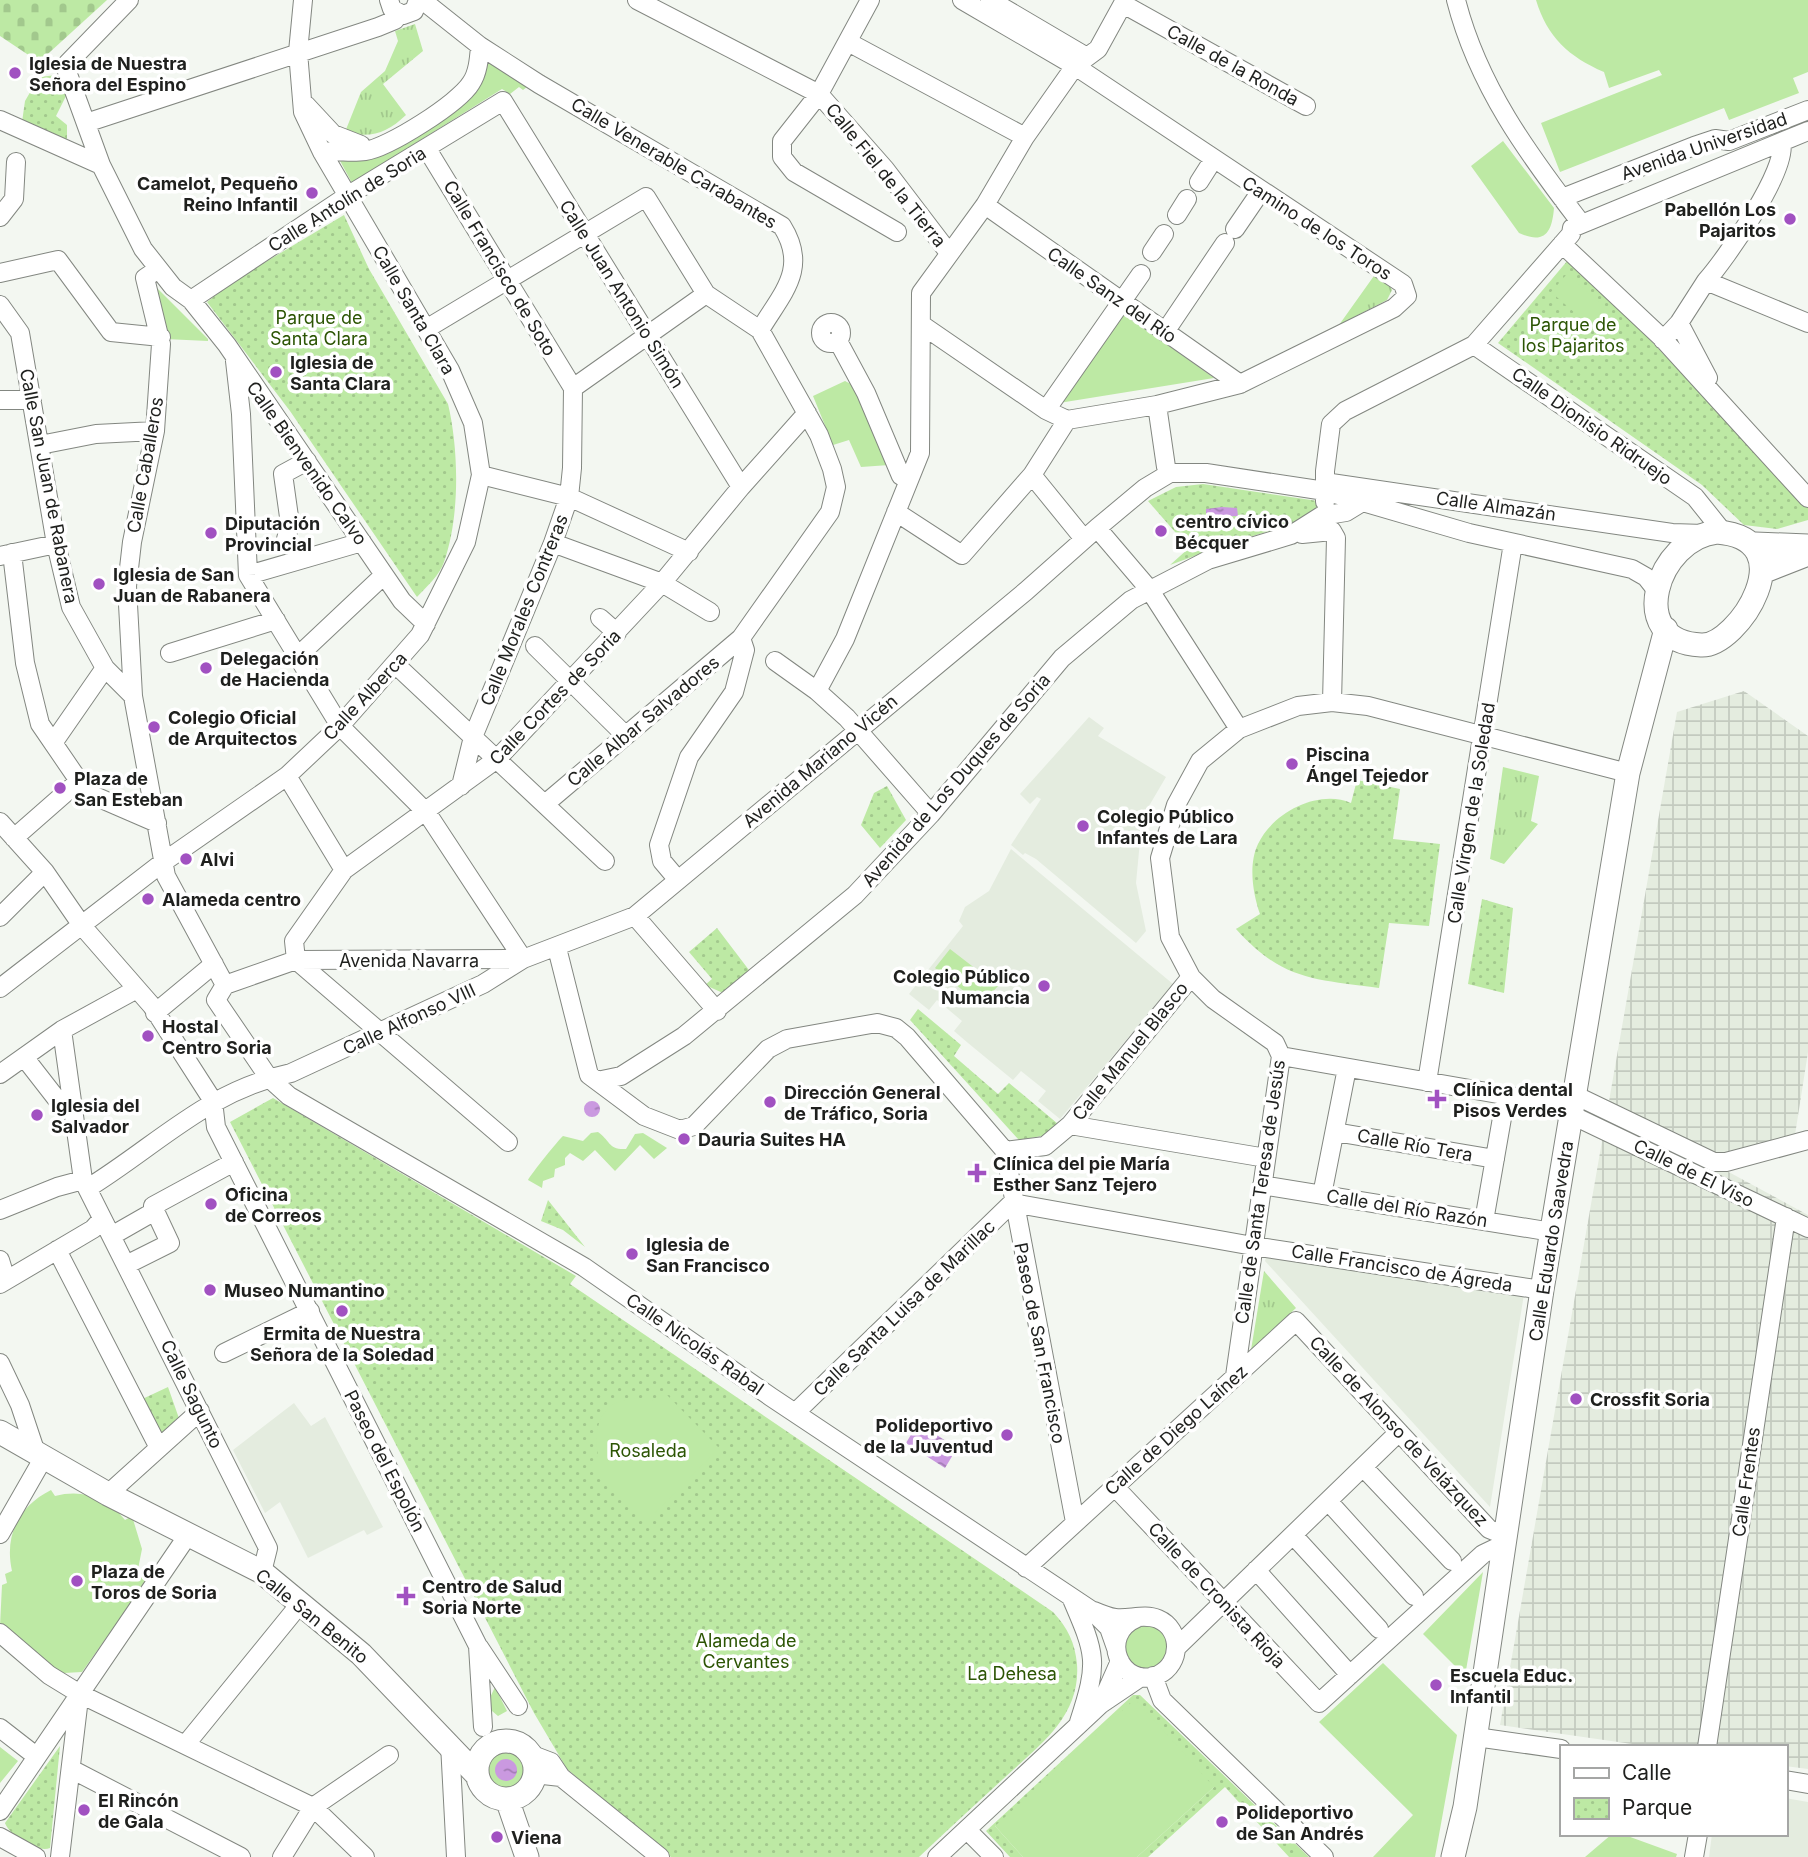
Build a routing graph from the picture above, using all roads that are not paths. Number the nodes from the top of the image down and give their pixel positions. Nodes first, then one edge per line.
1 (129, 0) edge
2 (303, 0) edge
3 (637, 0) edge
4 (870, 0) edge
5 (962, 0) edge
6 (990, 0) edge
7 (1456, 0) edge
8 (1124, 2) edge
9 (405, 5) edge
10 (848, 42) junction
11 (480, 46) junction
12 (298, 52) junction
13 (1081, 62) junction
14 (819, 94) junction
15 (303, 101) junction
16 (503, 101) joint
17 (1306, 106) dead end
18 (1808, 110) edge
19 (0, 120) edge
20 (86, 124) junction
21 (1808, 131) edge
22 (1025, 137) junction
23 (1781, 142) junction
24 (378, 148) junction
25 (427, 149) junction
26 (321, 152) junction
27 (1213, 160) junction
28 (16, 162) dead end
29 (102, 165) junction
30 (1199, 182) dead end
31 (1261, 191) junction
32 (347, 196) junction
33 (1562, 198) junction
34 (1187, 199) dead end
35 (985, 205) junction
36 (1177, 215) dead end
37 (0, 217) edge
38 (1581, 223) junction
39 (897, 232) dead end
40 (585, 234) junction
41 (1164, 234) dead end
42 (1562, 244) junction
43 (1152, 252) dead end
44 (949, 253) junction
45 (158, 269) junction
46 (0, 272) edge
47 (1140, 275) dead end
48 (508, 280) junction
49 (1706, 281) junction
50 (706, 294) junction
51 (191, 300) junction
52 (1122, 300) junction
53 (0, 305) edge
54 (1808, 323) edge
55 (922, 325) junction
56 (1680, 327) junction
57 (426, 329) junction
58 (760, 330) junction
59 (1166, 332) junction
60 (647, 335) junction
61 (161, 337) junction
62 (838, 341) dead end
63 (1664, 341) junction
64 (1474, 345) junction
65 (235, 359) junction
66 (1240, 384) junction
67 (921, 386) junction
68 (573, 388) junction
69 (0, 400) edge
70 (32, 401) junction
71 (1165, 403) junction
72 (268, 406) junction
73 (1727, 408) junction
74 (1046, 410) junction
75 (807, 413) junction
76 (241, 414) junction
77 (1067, 420) junction
78 (155, 431) junction
79 (40, 445) junction
80 (307, 461) junction
81 (1166, 467) junction
82 (481, 475) junction
83 (1032, 475) junction
84 (901, 476) junction
85 (1291, 482) junction
86 (1325, 486) junction
87 (740, 488) junction
88 (569, 497) junction
89 (1808, 498) edge
90 (1364, 501) junction
91 (1341, 513) junction
92 (889, 516) junction
93 (1297, 532) junction
94 (1090, 533) junction
95 (1713, 533) junction
96 (286, 539) dead end
97 (362, 542) junction
98 (553, 543) junction
99 (1513, 543) junction
100 (57, 544) junction
101 (1755, 544) junction
102 (1808, 546) edge
103 (689, 552) junction
104 (1808, 554) edge
105 (6, 555) edge
106 (1762, 572) junction
107 (248, 575) junction
108 (384, 575) junction
109 (662, 583) junction
110 (1149, 589) junction
111 (1657, 591) junction
112 (710, 612) dead end
113 (600, 618) dead end
114 (276, 620) junction
115 (426, 624) junction
116 (617, 633) junction
117 (1673, 634) junction
118 (741, 638) junction
119 (536, 646) dead end
120 (170, 653) dead end
121 (298, 656) junction
122 (775, 661) dead end
123 (395, 664) junction
124 (105, 668) junction
125 (570, 681) junction
126 (817, 691) junction
127 (133, 696) junction
128 (1332, 702) junction
129 (1650, 708) junction
130 (340, 726) junction
131 (1239, 729) junction
132 (857, 731) junction
133 (624, 734) junction
134 (473, 737) junction
135 (1483, 737) junction
136 (53, 743) junction
137 (497, 760) junction
138 (1628, 773) junction
139 (287, 776) junction
140 (461, 786) junction
141 (84, 788) junction
142 (545, 804) junction
143 (427, 813) junction
144 (931, 814) junction
145 (0, 822) edge
146 (157, 823) junction
147 (14, 838) junction
148 (606, 861) dead end
149 (164, 869) junction
150 (344, 870) junction
151 (45, 872) junction
152 (678, 880) junction
153 (635, 916) junction
154 (0, 917) edge
155 (83, 926) junction
156 (557, 948) junction
157 (296, 960) junction
158 (523, 960) junction
159 (214, 964) junction
160 (1191, 977) junction
161 (225, 985) junction
162 (0, 988) edge
163 (135, 990) junction
164 (153, 1009) junction
165 (718, 1011) junction
166 (380, 1032) junction
167 (58, 1033) junction
168 (1281, 1056) junction
169 (24, 1057) junction
170 (1347, 1068) junction
171 (291, 1073) junction
172 (0, 1074) edge
173 (269, 1078) junction
174 (597, 1082) junction
175 (1427, 1082) junction
176 (1506, 1095) junction
177 (289, 1096) junction
178 (59, 1102) dead end
179 (208, 1104) junction
180 (1579, 1108) junction
181 (1070, 1125) junction
182 (1335, 1132) junction
183 (1808, 1140) edge
184 (508, 1142) dead end
185 (1005, 1151) junction
186 (1266, 1158) junction
187 (1495, 1159) junction
188 (234, 1162) junction
189 (86, 1184) junction
190 (1262, 1185) junction
191 (1322, 1195) junction
192 (1013, 1202) junction
193 (0, 1210) edge
194 (155, 1211) junction
195 (1786, 1217) junction
196 (102, 1219) junction
197 (1484, 1221) junction
198 (1808, 1228) edge
199 (1552, 1232) junction
200 (113, 1235) junction
201 (1253, 1245) junction
202 (57, 1250) junction
203 (0, 1259) edge
204 (128, 1264) junction
205 (3, 1282) edge
206 (1542, 1290) junction
207 (310, 1311) junction
208 (1296, 1321) joint
209 (224, 1353) dead end
210 (0, 1363) edge
211 (1235, 1376) junction
212 (20, 1405) junction
213 (200, 1411) junction
214 (795, 1413) junction
215 (0, 1431) edge
216 (1399, 1432) junction
217 (159, 1448) junction
218 (40, 1455) junction
219 (1363, 1467) junction
220 (1067, 1483) junction
221 (1109, 1491) junction
222 (108, 1494) junction
223 (1328, 1501) junction
224 (1075, 1522) junction
225 (0, 1534) edge
226 (188, 1535) junction
227 (1293, 1535) junction
228 (1058, 1540) junction
229 (1506, 1540) junction
230 (1452, 1561) dead end
231 (1026, 1568) junction
232 (1256, 1570) junction
233 (262, 1572) junction
234 (1055, 1586) junction
235 (1414, 1596) dead end
236 (1071, 1597) junction
237 (1223, 1602) junction
238 (300, 1604) junction
239 (1090, 1610) junction
240 (1137, 1618) junction
241 (1157, 1619) junction
242 (1201, 1623) junction
243 (1378, 1629) dead end
244 (0, 1633) edge
245 (478, 1646) junction
246 (1176, 1648) junction
247 (1118, 1655) junction
248 (1350, 1675) junction
249 (1147, 1676) junction
250 (80, 1694) junction
251 (1101, 1703) junction
252 (518, 1706) dead end
253 (1078, 1726) junction
254 (483, 1727) dead end
255 (0, 1728) edge
256 (52, 1734) junction
257 (1483, 1738) junction
258 (74, 1744) junction
259 (186, 1744) junction
260 (1707, 1745) edge
261 (453, 1747) junction
262 (1560, 1749) edge
263 (484, 1751) junction
264 (389, 1755) dead end
265 (36, 1756) junction
266 (532, 1764) junction
267 (71, 1769) junction
268 (477, 1775) junction
269 (1787, 1780) edge
270 (1808, 1784) edge
271 (506, 1799) junction
272 (313, 1807) junction
273 (0, 1811) edge
274 (967, 1830) junction
275 (1698, 1836) edge
276 (0, 1838) edge
277 (1464, 1847) edge
278 (36, 1857) edge
279 (60, 1857) edge
280 (241, 1857) edge
281 (282, 1857) edge
282 (365, 1857) edge
283 (456, 1857) edge
284 (527, 1857) edge
285 (660, 1857) edge
286 (937, 1857) edge
287 (994, 1857) edge
288 (1324, 1857) edge
289 (1453, 1857) edge
290 (1695, 1857) edge

1 - 20 street, Calle Bienvenido Calvo
2 - 12 street, Calle Santa Clara
3 - 14 street, Calle Fiel de la Tierra
4 - 10 street
5 - 13 street
6 - 13 street
7 - 33 street
8 - 13 street
8 - 17 street, Calle de la Ronda
9 - 11 street, Calle Venerable Carabantes
9 - 12 street
10 - 14 street
10 - 22 street
11 - 24 street, Calle Antolín de Soria
11 - 58 street, Calle Venerable Carabantes
12 - 15 street, Calle Santa Clara
12 - 20 street
13 - 22 street
13 - 27 street, Camino de los Toros
14 - 39 street
14 - 44 street, Calle Fiel de la Tierra
15 - 24 street, Calle Antolín de Soria
15 - 26 street, Calle Santa Clara
16 - 25 street, Calle Antolín de Soria
16 - 40 street, Calle Juan Antonio Simón
18 - 33 street, Avenida Universidad
19 - 29 street
20 - 29 street, Calle Bienvenido Calvo
21 - 23 street, Avenida Universidad
22 - 35 street
23 - 38 street, Avenida Universidad
23 - 49 street
24 - 26 street, Calle Antolín de Soria
25 - 32 street, Calle Antolín de Soria
25 - 48 street, Calle Francisco de Soto
26 - 32 street, Calle Santa Clara
27 - 30 street
27 - 31 street, Camino de los Toros
28 - 37 street
29 - 45 street, Calle Bienvenido Calvo
31 - 59 street
31 - 66 street, Camino de los Toros
32 - 51 street, Calle Antolín de Soria
32 - 57 street, Calle Santa Clara
33 - 38 street
34 - 36 street
35 - 44 street
35 - 52 street, Calle Sanz del Río
38 - 42 street
40 - 48 street
40 - 50 street
40 - 60 street, Calle Juan Antonio Simón
41 - 43 street
42 - 63 street
42 - 64 street
44 - 55 street
45 - 51 street, Calle Bienvenido Calvo
45 - 61 street, Calle Caballeros
46 - 61 street
47 - 52 street
48 - 57 street
48 - 68 street, Calle Francisco de Soto
49 - 54 street
49 - 56 street
50 - 58 street
50 - 60 street
51 - 65 street, Calle Bienvenido Calvo
52 - 59 street, Calle Sanz del Río
52 - 74 street
53 - 70 street, Calle San Juan de Rabanera
55 - 67 street
55 - 74 street
56 - 63 street
56 - 73 street
57 - 82 street, Calle Santa Clara
58 - 75 street
59 - 66 street, Calle Sanz del Río
60 - 68 street
60 - 87 street, Calle Juan Antonio Simón
61 - 78 street, Calle Caballeros
62 - 84 street
63 - 73 street
64 - 86 street
64 - 95 street, Calle Dionisio Ridruejo
65 - 72 street, Calle Bienvenido Calvo
65 - 76 street
66 - 71 street, Camino de los Toros
67 - 84 street
67 - 92 street
68 - 88 street, Calle Morales Contreras
69 - 70 street
70 - 79 street, Calle San Juan de Rabanera
71 - 77 street, Camino de los Toros
71 - 81 street
72 - 76 street
72 - 80 street, Calle Bienvenido Calvo
73 - 89 street
74 - 77 street
75 - 87 street, Calle Cortes de Soria
75 - 118 street
76 - 107 street
77 - 83 street
78 - 79 street
78 - 127 street, Calle Caballeros
79 - 100 street, Calle San Juan de Rabanera
80 - 96 street
80 - 97 street, Calle Bienvenido Calvo
81 - 85 street
81 - 94 street, Avenida Mariano Vicén
82 - 88 street
82 - 115 street, Calle Santa Clara
83 - 92 street
83 - 94 street
84 - 92 street
85 - 86 street, Calle Almazán
85 - 94 street, Avenida Mariano Vicén
86 - 90 street, Calle Almazán
86 - 91 street
86 - 95 street, Calle Almazán
87 - 103 street, Calle Cortes de Soria
88 - 98 street, Calle Morales Contreras
88 - 103 street
90 - 91 street
90 - 99 street, Calle Almazán
91 - 93 street
92 - 126 street
93 - 110 street, Avenida de Los Duques de Soria
93 - 128 street
94 - 110 street
94 - 132 street, Avenida Mariano Vicén
95 - 101 main road
95 - 111 main road
97 - 107 street
97 - 108 street, Calle Bienvenido Calvo
98 - 109 street
98 - 134 street, Calle Morales Contreras
99 - 111 street, Calle Almazán
99 - 135 street, Calle Virgen de la Soledad
100 - 105 street
100 - 124 street, Calle San Juan de Rabanera
101 - 102 main road
101 - 106 main road
103 - 109 street, Calle Cortes de Soria
104 - 106 main road
105 - 136 street
106 - 117 main road
107 - 114 street
108 - 115 street, Calle Bienvenido Calvo
108 - 121 street
109 - 112 street
109 - 116 street, Calle Cortes de Soria
110 - 131 street
110 - 144 street, Avenida de Los Duques de Soria
111 - 117 main road
113 - 116 street
114 - 120 street
114 - 121 street
115 - 123 street, Calle Alberca
116 - 125 street, Calle Cortes de Soria
117 - 129 main road, Calle Eduardo Saavedra
118 - 133 street, Calle Albar Salvadores
118 - 152 street
119 - 125 street
121 - 130 street
122 - 126 street
123 - 130 street, Calle Alberca
123 - 134 street
124 - 127 street, Calle San Juan de Rabanera
124 - 136 street
125 - 133 street
125 - 137 street, Calle Cortes de Soria
126 - 132 street
127 - 146 street, Calle Caballeros
128 - 131 street, Calle de Santa Teresa de Jesús
128 - 135 street, Calle de Santa Teresa de Jesús
129 - 138 main road, Calle Eduardo Saavedra
129 - 180 main road, Calle Eduardo Saavedra
130 - 139 street, Calle Alberca
130 - 143 street
131 - 160 street, Calle de Santa Teresa de Jesús
132 - 144 street
132 - 152 street, Avenida Mariano Vicén
133 - 142 street, Calle Albar Salvadores
134 - 137 street
134 - 140 street, Calle Morales Contreras
135 - 138 street, Calle de Santa Teresa de Jesús
135 - 175 street, Calle Virgen de la Soledad
136 - 141 street
137 - 140 street, Calle Cortes de Soria
137 - 142 street
138 - 180 main road, Calle Eduardo Saavedra
139 - 149 street, Calle Alberca
139 - 150 street
140 - 143 street, Calle Cortes de Soria
141 - 146 street
141 - 147 street
142 - 148 street
143 - 150 street, Calle Cortes de Soria
143 - 158 street
144 - 165 street, Avenida de Los Duques de Soria
145 - 147 street
146 - 149 street, Calle Caballeros
147 - 151 street
149 - 155 street, Calle Alberca
149 - 159 street
150 - 157 street, Calle Cortes de Soria
151 - 154 street
151 - 155 street
152 - 153 street, Avenida Mariano Vicén
153 - 156 street, Avenida Mariano Vicén
153 - 165 street
155 - 162 street, Calle Alberca
155 - 163 street
156 - 158 street, Avenida Mariano Vicén
156 - 174 street
157 - 158 street, Avenida Navarra
157 - 161 street, Avenida Navarra
157 - 166 street
158 - 166 street, Calle Alfonso VIII
159 - 161 street
159 - 164 street
160 - 168 street, Calle de Santa Teresa de Jesús
160 - 181 street, Calle Manuel Blasco
161 - 173 street, Calle Nicolás Rabal
163 - 164 street
163 - 167 street
164 - 179 street
165 - 174 street, Avenida de Los Duques de Soria
166 - 171 street, Calle Alfonso VIII
166 - 184 street
167 - 169 street
167 - 189 street, Calle Sagunto
168 - 170 street
168 - 186 street, Calle de Santa Teresa de Jesús
169 - 172 street
169 - 178 street
170 - 175 street
170 - 182 street
171 - 173 street, Calle Alfonso VIII
171 - 177 street
173 - 177 street, Calle Nicolás Rabal
173 - 179 street, Calle Alfonso VIII
174 - 185 street
175 - 176 street
176 - 180 street
176 - 187 street
177 - 214 street, Calle Nicolás Rabal
179 - 188 street, Paseo del Espolón
179 - 189 street, Calle Alfonso VIII
180 - 183 street
180 - 195 street, Calle de El Viso
180 - 199 main road, Calle Eduardo Saavedra
180 - 257 main road, Calle Eduardo Saavedra
181 - 185 street, Calle Manuel Blasco
181 - 186 street
182 - 187 street, Calle Río Tera
182 - 191 street
185 - 192 street, Paseo de San Francisco
186 - 190 street, Calle de Santa Teresa de Jesús
187 - 197 street
188 - 194 street
188 - 207 street, Paseo del Espolón
189 - 193 street, Calle Alfonso VIII
189 - 196 street, Calle Sagunto
190 - 191 street, Calle del Río Razón
190 - 201 street, Calle de Santa Teresa de Jesús
191 - 197 street, Calle del Río Razón
192 - 201 street, Calle Francisco de Ágreda
192 - 214 street, Calle Santa Luisa de Marillac
192 - 220 street, Paseo de San Francisco
194 - 200 street
194 - 204 street
195 - 198 street, Calle de El Viso
195 - 260 street, Calle Frentes
196 - 200 street, Calle Sagunto
196 - 202 street
197 - 199 street, Calle del Río Razón
199 - 206 main road, Calle Eduardo Saavedra
200 - 204 street, Calle Sagunto
201 - 206 street, Calle Francisco de Ágreda
201 - 211 street, Calle de Santa Teresa de Jesús
202 - 205 street
202 - 217 street
203 - 205 street
204 - 213 street, Calle Sagunto
206 - 229 main road, Calle Eduardo Saavedra
207 - 209 street
207 - 245 street, Paseo del Espolón
208 - 211 street, Calle de Diego Laínez
208 - 216 street, Calle de Alonso de Velázquez
210 - 212 street
211 - 221 street, Calle de Diego Laínez
212 - 215 street
212 - 218 street
213 - 217 street
213 - 233 street, Calle Sagunto
214 - 231 street, Calle Nicolás Rabal
215 - 218 main road, Calle San Benito
216 - 219 street
216 - 229 street, Calle de Alonso de Velázquez
217 - 222 street
218 - 222 main road, Calle San Benito
218 - 225 street
219 - 223 street
219 - 230 street
220 - 221 street
220 - 224 street, Paseo de San Francisco
221 - 224 street, Calle de Diego Laínez
221 - 237 street, Calle de Cronista Rioja
222 - 226 main road, Calle San Benito
223 - 227 street
223 - 235 street
224 - 228 street, Calle de Diego Laínez
226 - 233 main road, Calle San Benito
226 - 250 street
227 - 232 street
227 - 243 street
228 - 231 street, Calle de Diego Laínez
228 - 234 street, Calle de Diego Laínez
229 - 248 street
229 - 289 main road, Calle Eduardo Saavedra
231 - 234 street, Calle Nicolás Rabal
232 - 237 street
232 - 248 street
233 - 238 main road, Calle San Benito
234 - 236 street, Calle Nicolás Rabal
236 - 239 street, Calle Nicolás Rabal
236 - 253 street
237 - 242 street
237 - 248 street, Calle de Cronista Rioja
238 - 259 street
238 - 261 main road, Calle San Benito
239 - 240 street, Calle Nicolás Rabal
239 - 247 street, Calle Nicolás Rabal
240 - 241 street
240 - 247 street
241 - 242 street
241 - 246 street
242 - 246 street
244 - 250 street
245 - 252 street, Paseo del Espolón
245 - 254 street, Paseo del Espolón
246 - 249 street
247 - 249 street
247 - 251 street
249 - 251 street
249 - 288 street
250 - 256 street
250 - 258 street
250 - 259 street
251 - 253 street
253 - 274 street
255 - 265 street
256 - 258 street
256 - 265 street
257 - 262 street
257 - 277 main road, Calle Eduardo Saavedra
258 - 267 street
259 - 272 street
261 - 263 main road
261 - 268 main road, Calle San Benito
261 - 283 street
263 - 266 main road
263 - 268 main road
264 - 272 street
265 - 273 street
266 - 271 main road
266 - 285 street
267 - 279 street
267 - 280 street
268 - 271 main road
269 - 270 street
271 - 284 main road
272 - 281 street
272 - 282 street
274 - 286 street
274 - 287 street
275 - 290 street
276 - 278 street

